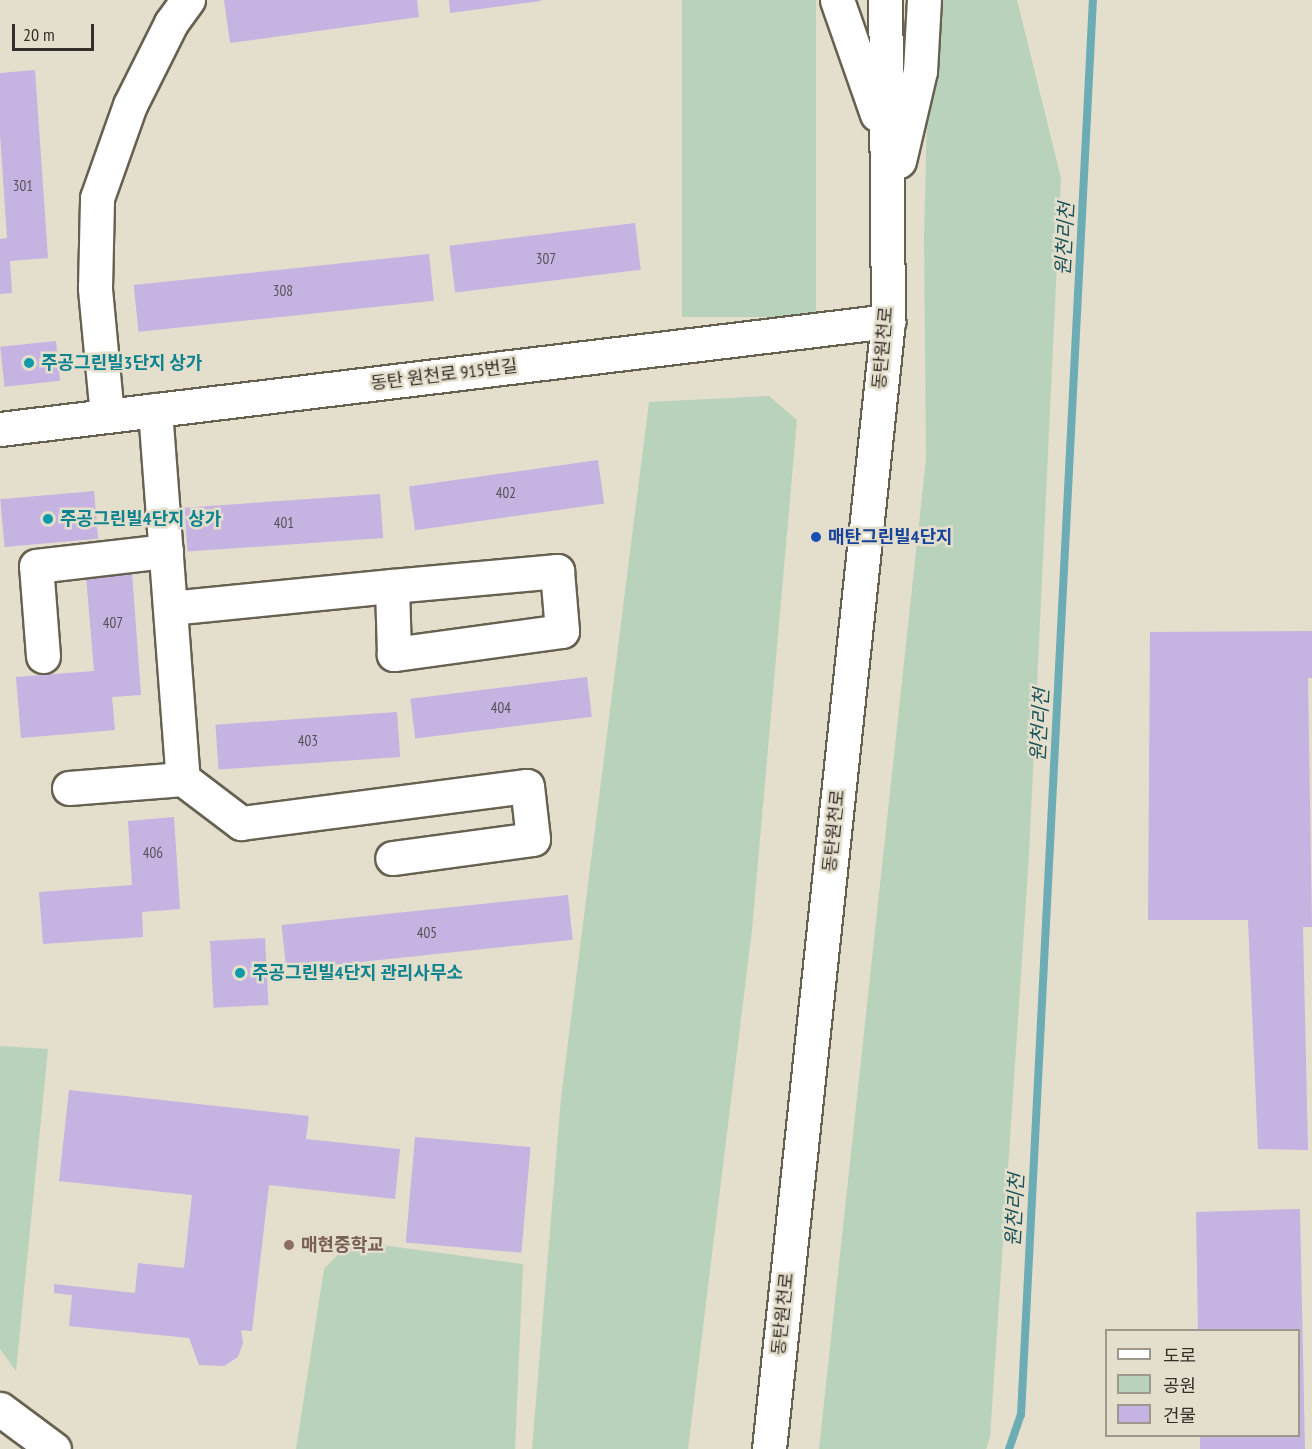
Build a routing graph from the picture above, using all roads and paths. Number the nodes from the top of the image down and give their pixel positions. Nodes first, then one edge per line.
1 (188, 0) edge
2 (837, 0) edge
3 (885, 0) edge
4 (924, 0) edge
5 (886, 138) junction
6 (887, 212) junction
7 (888, 321) junction
8 (155, 410) junction
9 (107, 416) junction
10 (0, 429) edge
11 (166, 551) junction
12 (392, 586) junction
13 (170, 608) junction
14 (43, 656) dead end
15 (183, 779) junction
16 (69, 788) dead end
17 (392, 858) dead end
18 (0, 1409) edge
19 (54, 1449) edge
20 (769, 1449) edge

1 - 9 main road
2 - 5 main road, 동탄원천로
3 - 5 main road, 동탄원천로
4 - 6 main road, 동탄원천로
5 - 6 main road, 동탄원천로
6 - 7 main road, 동탄원천로
7 - 8 main road, 동탄 원천로 915번길
7 - 20 main road, 동탄원천로
8 - 9 main road, 동탄 원천로 915번길
8 - 11 main road
9 - 10 main road, 동탄 원천로 915번길
11 - 13 main road
11 - 14 main road
12 - 12 main road
12 - 13 main road
13 - 15 main road
15 - 16 main road
15 - 17 main road
18 - 19 main road

